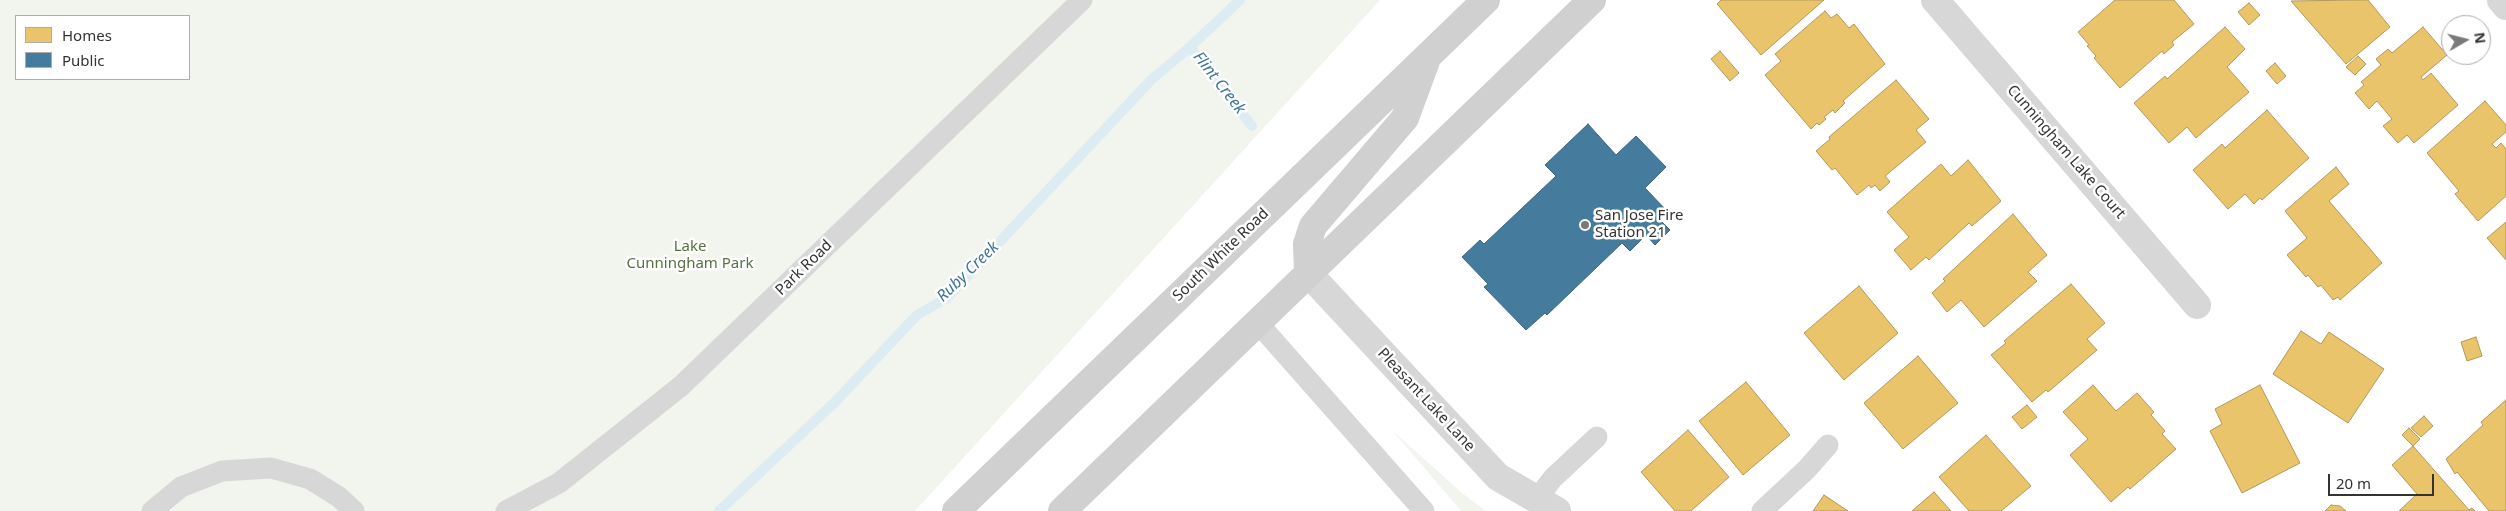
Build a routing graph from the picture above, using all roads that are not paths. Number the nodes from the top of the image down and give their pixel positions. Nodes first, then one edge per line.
1 (1082, 0) edge
2 (1486, 0) edge
3 (1592, 0) edge
4 (1935, 0) edge
5 (2501, 0) edge
6 (2506, 6) edge
7 (1428, 55) junction
8 (1308, 273) junction
9 (2197, 306) dead end
10 (1257, 322) junction
11 (1597, 437) dead end
12 (1828, 445) dead end
13 (1547, 505) edge
14 (152, 511) edge
15 (354, 511) edge
16 (506, 511) edge
17 (956, 511) edge
18 (1062, 511) edge
19 (1424, 511) edge
20 (1762, 511) edge

1 - 16 lane, Park Road
2 - 7 main road, South White Road
3 - 8 main road
4 - 9 street, Cunningham Lake Court
5 - 6 street
7 - 8 main road
7 - 17 main road, South White Road
8 - 10 main road
8 - 13 street, Pleasant Lake Lane
10 - 18 main road
10 - 19 lane
11 - 13 lane
12 - 20 lane
14 - 15 lane

